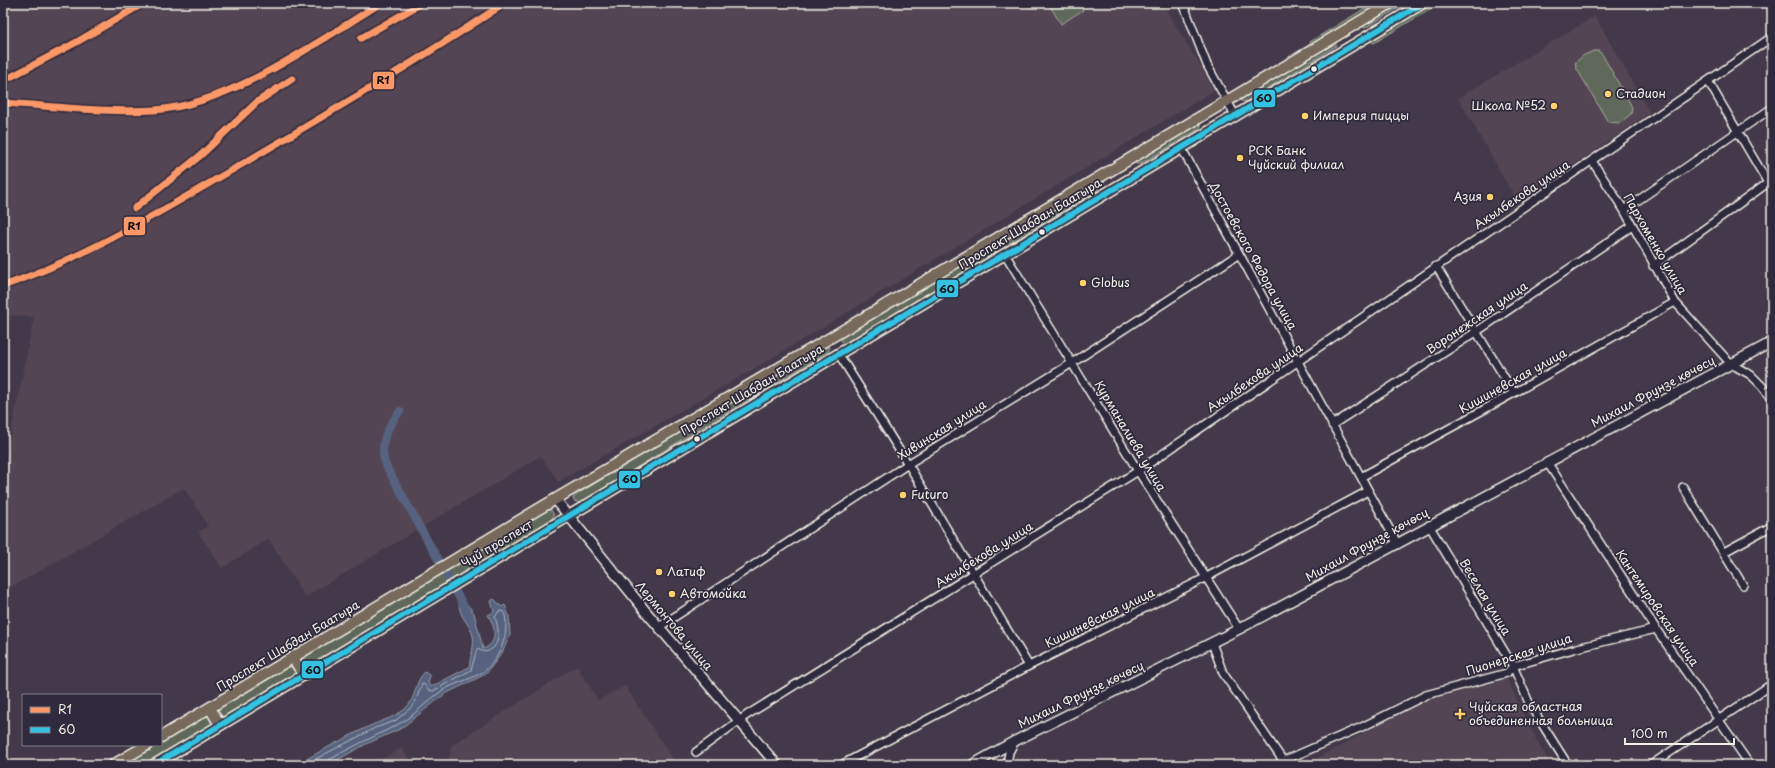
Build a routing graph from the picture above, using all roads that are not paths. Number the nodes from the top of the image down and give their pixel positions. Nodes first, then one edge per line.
1 (1183, 3) edge
2 (1390, 3) edge
3 (1423, 3) edge
4 (1348, 28) junction
5 (1772, 37) edge
6 (1358, 43) junction
7 (1708, 80) junction
8 (1227, 100) junction
9 (1772, 108) edge
10 (1236, 117) junction
11 (1739, 131) junction
12 (1182, 149) junction
13 (1126, 161) junction
14 (1592, 162) junction
15 (1099, 177) junction
16 (1135, 177) junction
17 (1770, 182) edge
18 (1109, 192) junction
19 (1624, 210) junction
20 (1632, 226) junction
21 (994, 239) junction
22 (1005, 254) junction
23 (1240, 254) junction
24 (1436, 266) junction
25 (1653, 266) junction
26 (1675, 302) junction
27 (1476, 332) junction
28 (830, 338) junction
29 (1772, 342) edge
30 (838, 353) junction
31 (1072, 362) junction
32 (1298, 362) junction
33 (1731, 364) junction
34 (1514, 393) junction
35 (1772, 399) edge
36 (1332, 425) junction
37 (1547, 462) junction
38 (908, 464) junction
39 (1138, 471) junction
40 (1361, 477) junction
41 (1683, 487) dead end
42 (1368, 491) junction
43 (556, 500) junction
44 (568, 515) junction
45 (1429, 525) junction
46 (1772, 526) edge
47 (1397, 543) junction
48 (1724, 552) junction
49 (974, 574) junction
50 (428, 576) joint
51 (1205, 578) junction
52 (1744, 585) dead end
53 (659, 627) junction
54 (1239, 629) junction
55 (1656, 629) junction
56 (1212, 643) junction
57 (293, 658) junction
58 (1029, 666) junction
59 (1514, 666) junction
60 (304, 675) junction
61 (1772, 684) edge
62 (210, 708) junction
63 (1719, 718) junction
64 (740, 721) junction
65 (220, 725) junction
66 (162, 736) edge
67 (1015, 741) junction
68 (145, 746) edge
69 (696, 752) dead end
70 (1284, 763) edge
71 (113, 765) edge
72 (154, 765) edge
73 (777, 765) edge
74 (841, 765) edge
75 (972, 765) edge
76 (1007, 765) edge
77 (1568, 765) edge
78 (1650, 765) edge
79 (1750, 765) edge

1 - 8 street
2 - 4 main road, Проспект Шабдан Баатыра
3 - 6 main road, Проспект Шабдан Баатыра
4 - 6 main road
4 - 8 main road, Проспект Шабдан Баатыра
5 - 7 street, Акылбекова улица
6 - 10 main road, Проспект Шабдан Баатыра
7 - 11 street
7 - 14 street, Акылбекова улица
8 - 10 street
8 - 13 main road, Проспект Шабдан Баатыра
9 - 11 street
10 - 12 main road, Проспект Шабдан Баатыра
11 - 17 street
11 - 19 street
12 - 16 main road, Проспект Шабдан Баатыра
12 - 23 street, Достоевского Федора улица
13 - 15 main road, Проспект Шабдан Баатыра
13 - 16 main road
14 - 19 street, Пархоменко улица
14 - 24 street, Акылбекова улица
15 - 18 main road
15 - 21 main road, Проспект Шабдан Баатыра
16 - 18 main road, Проспект Шабдан Баатыра
17 - 25 street
18 - 22 main road, Проспект Шабдан Баатыра
19 - 20 street, Пархоменко улица
20 - 25 street, Пархоменко улица
20 - 27 street, Воронежская улица
21 - 22 main road
21 - 28 main road, Проспект Шабдан Баатыра
22 - 30 main road, Проспект Шабдан Баатыра
22 - 31 street, Курманалиева улица
23 - 31 street, Хивинская улица
23 - 32 street, Достоевского Федора улица
24 - 27 street
24 - 32 street, Акылбекова улица
25 - 26 street, Пархоменко улица
26 - 33 street, Пархоменко улица
26 - 34 street, Кишиневская улица
27 - 34 street
27 - 36 street, Воронежская улица
28 - 30 main road
28 - 43 main road, Проспект Шабдан Баатыра
29 - 33 main road, Михаил Фрунзе көчөсү
30 - 38 street
30 - 44 main road, Проспект Шабдан Баатыра
31 - 38 street, Хивинская улица
31 - 39 street, Курманалиева улица
32 - 36 street, Достоевского Федора улица
32 - 39 street, Акылбекова улица
33 - 35 street, Пархоменко улица
33 - 37 main road, Михаил Фрунзе көчөсү
34 - 40 street, Кишиневская улица
36 - 40 street, Достоевского Федора улица
37 - 45 main road, Михаил Фрунзе көчөсү
37 - 55 street, Кантемировская улица
38 - 49 street
38 - 53 street, Хивинская улица
39 - 49 street, Акылбекова улица
39 - 51 street, Курманалиева улица
40 - 42 street, Достоевского Федора улица
41 - 48 street
42 - 47 street, Достоевского Федора улица
42 - 51 street, Кишиневская улица
43 - 44 main road, Лермонтова улица
43 - 50 main road, Чуй проспект
44 - 53 main road, Лермонтова улица
44 - 60 main road, Чуй проспект
45 - 47 main road, Михаил Фрунзе көчөсү
45 - 59 street, Веселая улица
46 - 48 street
47 - 54 main road, Михаил Фрунзе көчөсү
48 - 52 street
49 - 58 street
49 - 64 street, Акылбекова улица
50 - 57 main road, Проспект Шабдан Баатыра
51 - 54 street, Курманалиева улица
51 - 58 street, Кишиневская улица
53 - 64 main road, Лермонтова улица
54 - 56 main road, Михаил Фрунзе көчөсү
55 - 59 street, Пионерская улица
55 - 63 street, Кантемировская улица
56 - 67 main road, Михаил Фрунзе көчөсү
56 - 70 street
57 - 60 main road
57 - 62 main road, Проспект Шабдан Баатыра
58 - 74 street, Кишиневская улица
59 - 70 street, Пионерская улица
59 - 77 street, Веселая улица
60 - 65 main road
61 - 63 street
62 - 65 main road
62 - 66 main road, Проспект Шабдан Баатыра
63 - 78 street
63 - 79 street, Кантемировская улица
64 - 69 street, Акылбекова улица
64 - 73 main road, Лермонтова улица
65 - 72 main road
67 - 75 main road, Михаил Фрунзе көчөсү
67 - 76 street
68 - 71 main road

